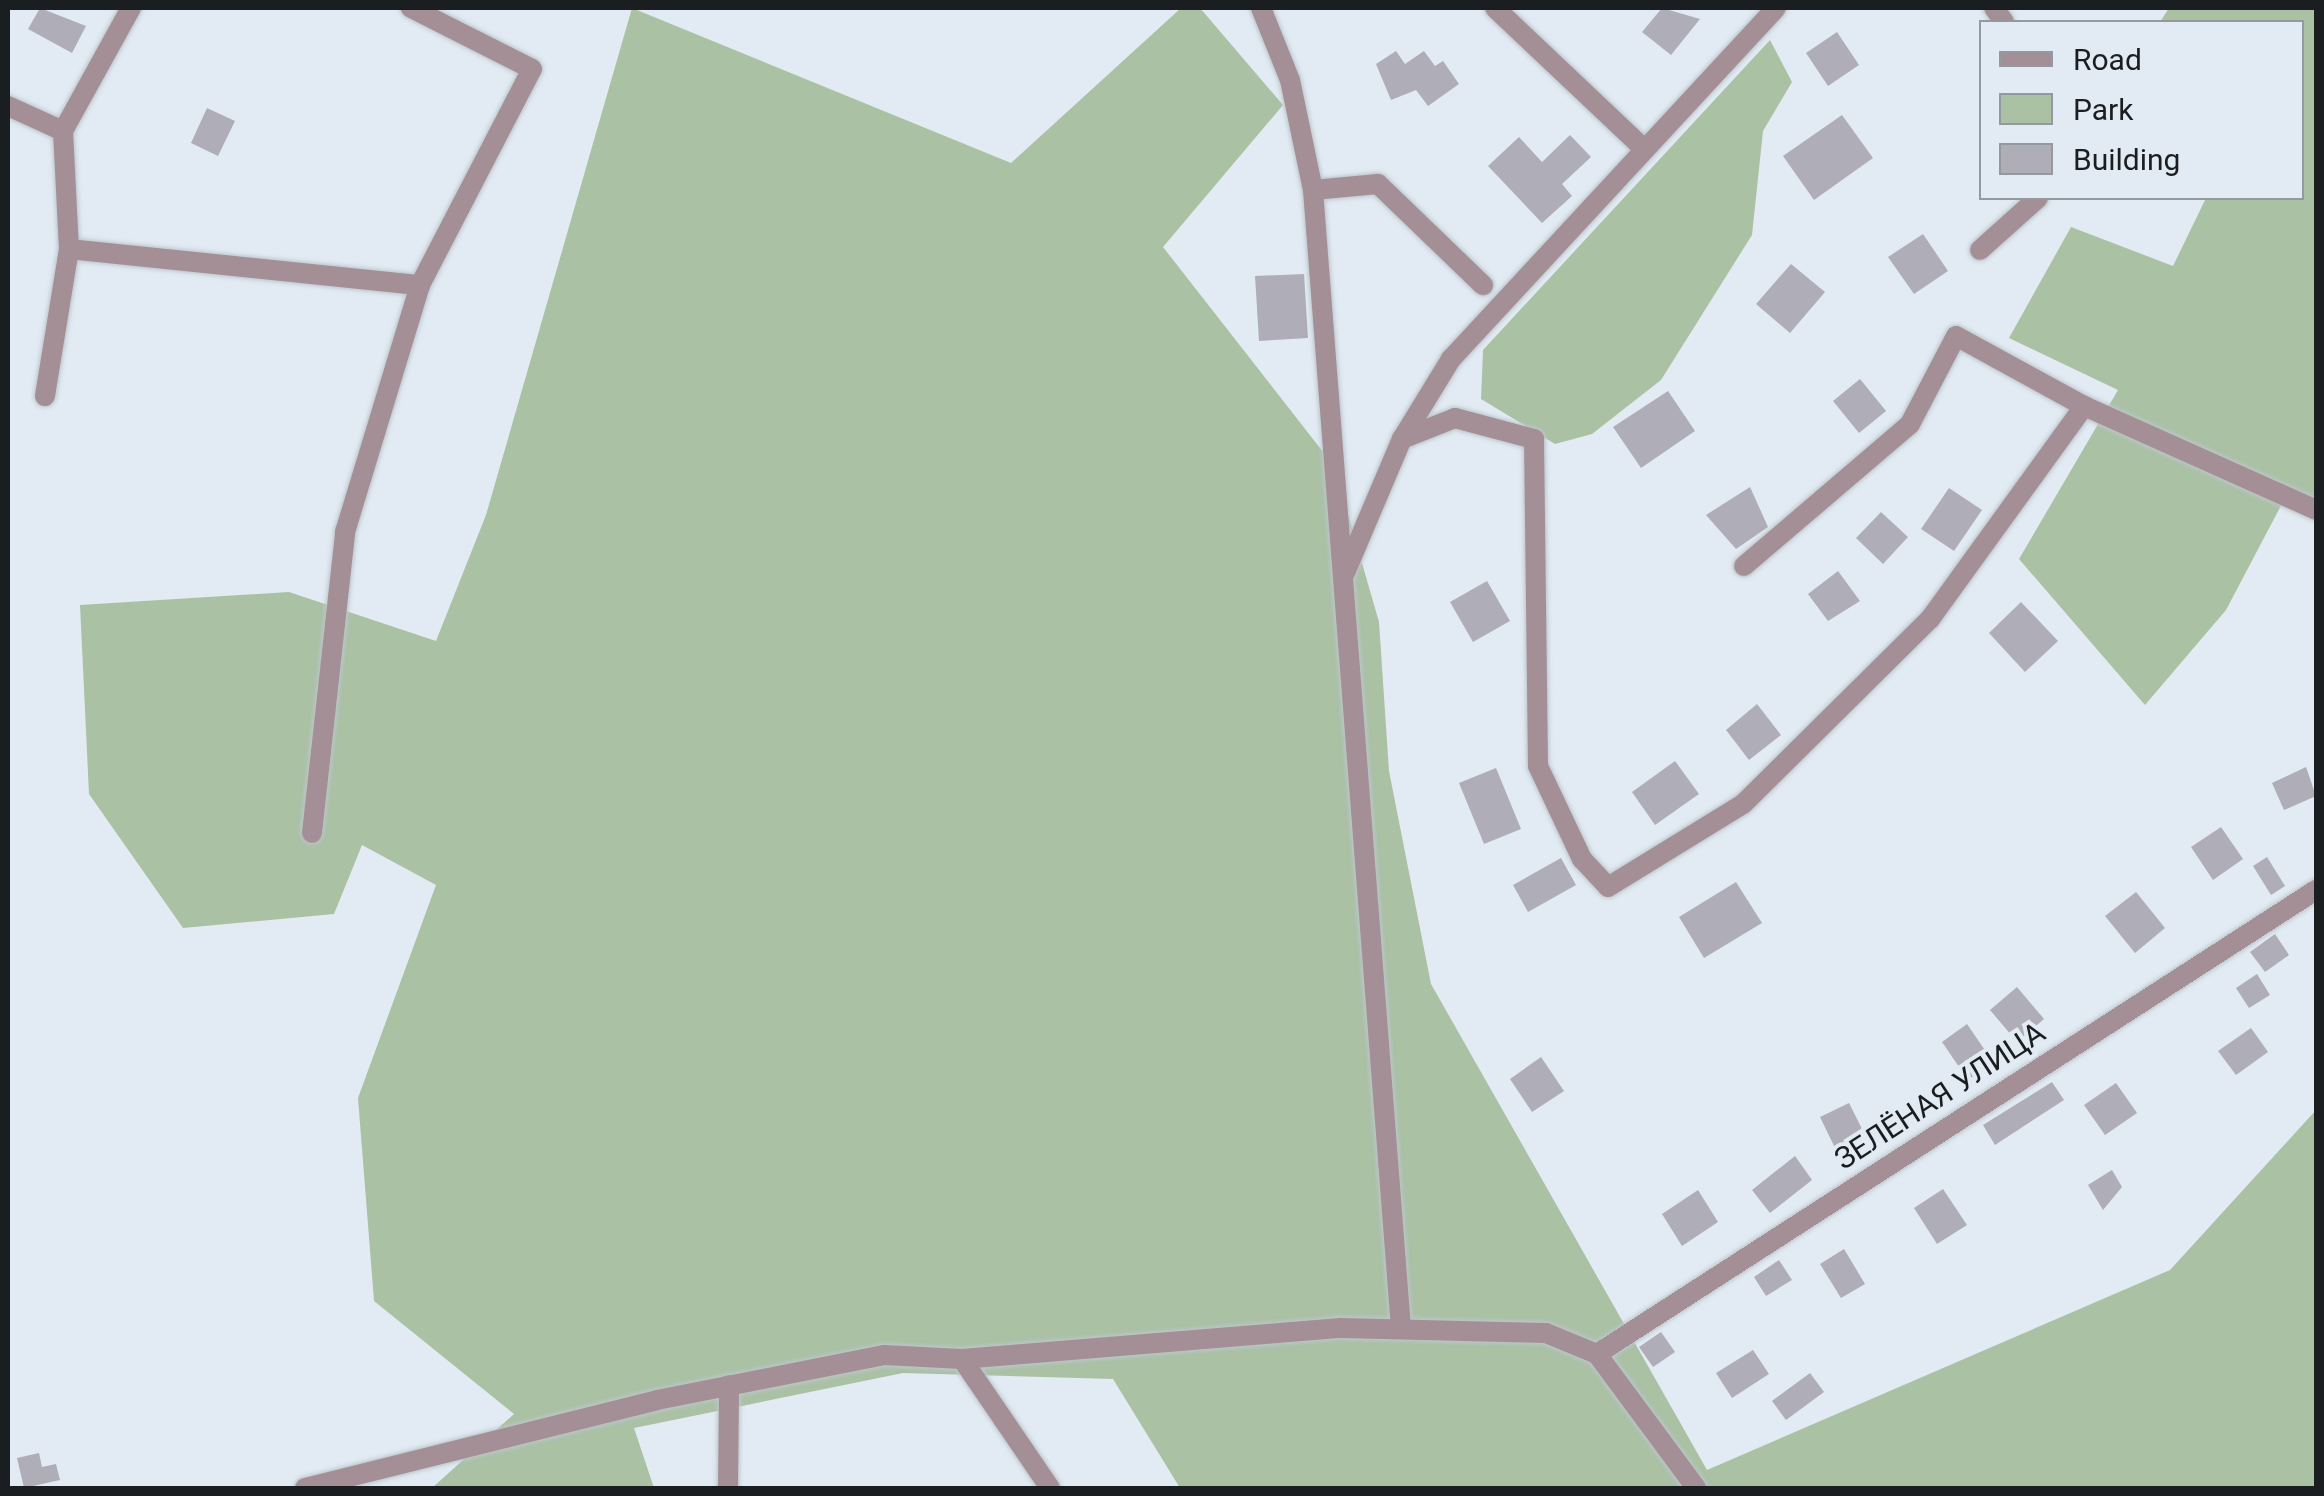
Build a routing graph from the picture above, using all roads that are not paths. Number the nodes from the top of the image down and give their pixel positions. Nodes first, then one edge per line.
1 (131, 8) edge
2 (411, 8) edge
3 (1260, 8) edge
4 (1495, 8) edge
5 (1776, 8) edge
6 (8, 106) edge
7 (63, 132) junction
8 (1643, 148) junction
9 (1314, 190) junction
10 (2036, 200) edge
11 (69, 250) junction
12 (1980, 250) dead end
13 (420, 285) junction
14 (1483, 285) dead end
15 (45, 396) dead end
16 (2084, 406) junction
17 (1402, 439) junction
18 (2316, 510) edge
19 (1744, 566) dead end
20 (1344, 575) junction
21 (312, 834) dead end
22 (2316, 890) edge
23 (1401, 1329) junction
24 (1597, 1354) junction
25 (962, 1358) junction
26 (729, 1386) junction
27 (305, 1488) edge
28 (728, 1488) edge
29 (1050, 1488) edge
30 (1696, 1488) edge

1 - 7 street
2 - 13 street
3 - 9 street
4 - 8 street
5 - 8 street
6 - 7 street
7 - 11 street
8 - 17 street
9 - 14 street
9 - 20 street
10 - 12 street
11 - 13 street
11 - 15 street
13 - 21 street
16 - 17 street
16 - 18 street
16 - 19 street
17 - 20 street
20 - 23 street
22 - 24 street, ЗЕЛЁНАЯ УЛИЦА
23 - 24 street
23 - 25 street
24 - 30 street
25 - 26 street
25 - 29 street
26 - 27 street
26 - 28 street

